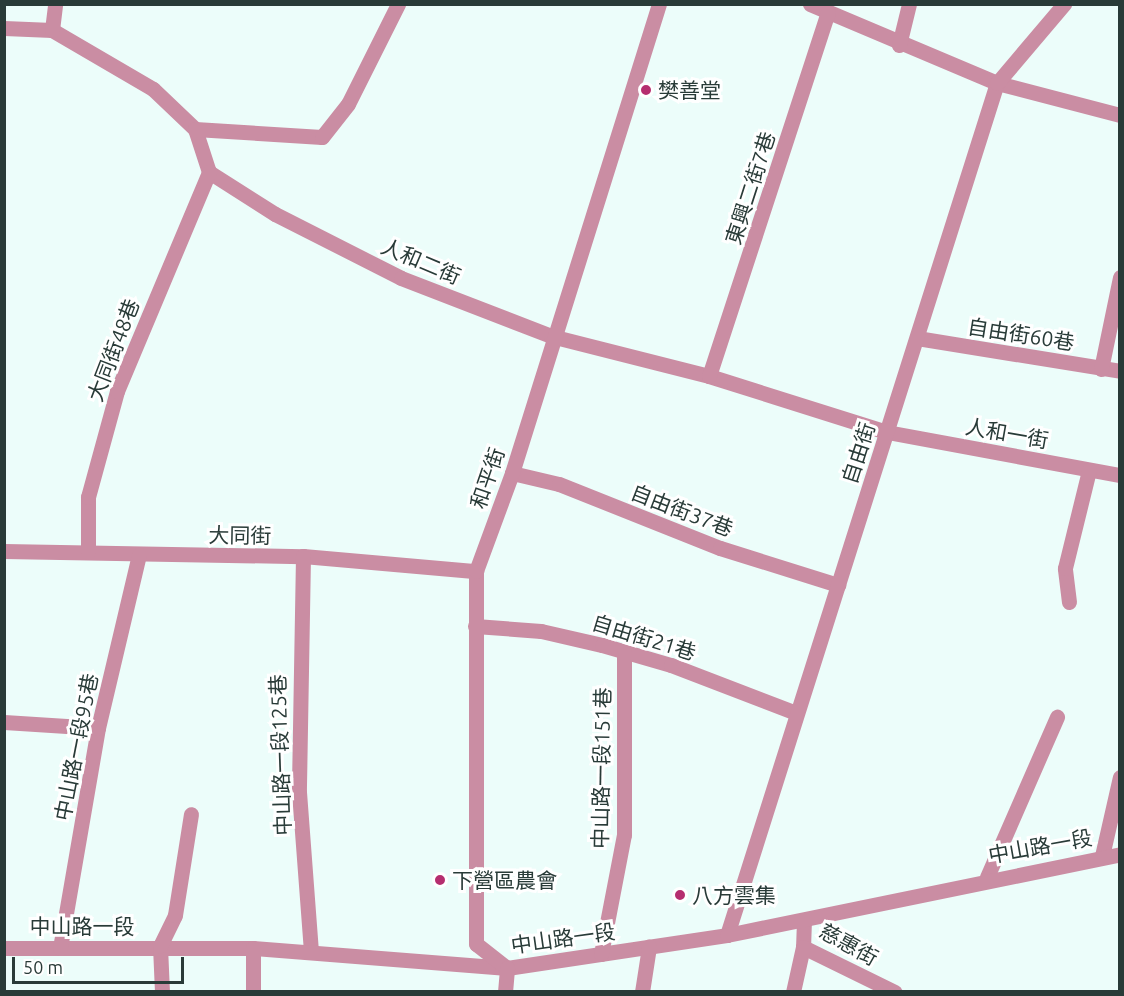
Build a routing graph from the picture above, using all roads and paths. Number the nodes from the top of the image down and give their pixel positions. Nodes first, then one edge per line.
1 (55, 4) edge
2 (398, 4) edge
3 (659, 4) edge
4 (810, 4) edge
5 (909, 4) edge
6 (1064, 4) edge
7 (828, 12) junction
8 (4, 28) edge
9 (51, 30) junction
10 (899, 45) junction
11 (997, 83) junction
12 (1119, 115) edge
13 (195, 129) junction
14 (209, 172) junction
15 (1119, 277) edge
16 (551, 336) junction
17 (916, 338) junction
18 (1101, 369) junction
19 (1119, 371) edge
20 (710, 376) junction
21 (886, 432) junction
22 (1089, 470) junction
23 (512, 473) junction
24 (1119, 475) edge
25 (4, 551) edge
26 (88, 552) junction
27 (139, 555) junction
28 (303, 556) junction
29 (476, 571) junction
30 (838, 585) junction
31 (1069, 602) dead end
32 (475, 626) junction
33 (624, 652) junction
34 (796, 713) junction
35 (1058, 717) dead end
36 (4, 722) edge
37 (98, 728) junction
38 (1119, 777) edge
39 (191, 814) dead end
40 (1119, 854) edge
41 (1102, 856) junction
42 (987, 877) junction
43 (804, 920) junction
44 (727, 935) junction
45 (160, 946) junction
46 (650, 947) junction
47 (802, 947) junction
48 (4, 948) edge
49 (60, 948) junction
50 (253, 948) junction
51 (311, 952) junction
52 (602, 954) junction
53 (507, 968) junction
54 (162, 992) edge
55 (253, 992) edge
56 (505, 992) edge
57 (642, 992) edge
58 (793, 992) edge
59 (895, 992) edge

1 - 9 street
2 - 13 street
3 - 16 street, 和平街
4 - 7 street
5 - 10 street
6 - 11 street, 自由街
7 - 10 street
7 - 20 street, 東興二街7巷
8 - 9 street
9 - 13 street
10 - 11 street
11 - 12 street
11 - 17 street, 自由街
13 - 14 street
14 - 16 street, 人和二街
14 - 26 street, 大同街48巷
15 - 18 street
16 - 20 street, 人和二街
16 - 23 street, 和平街
17 - 18 street, 自由街60巷
17 - 21 street, 自由街
18 - 19 street, 自由街60巷
20 - 21 street, 人和二街
21 - 22 street, 人和一街
21 - 30 street, 自由街
22 - 24 street, 人和一街
22 - 31 street
23 - 29 street, 和平街
23 - 30 street, 自由街37巷
25 - 26 street, 大同街
26 - 27 street, 大同街
27 - 28 street, 大同街
27 - 37 street, 中山路一段95巷
28 - 29 street, 大同街
28 - 51 street, 中山路一段125巷
29 - 32 street, 和平街
30 - 34 street, 自由街
32 - 33 street, 自由街21巷
32 - 53 street, 和平街
33 - 34 street, 自由街21巷
33 - 52 street, 中山路一段151巷
34 - 44 street, 自由街
35 - 42 street
36 - 37 street
37 - 49 street, 中山路一段95巷
38 - 41 street
39 - 45 street
40 - 41 street, 中山路一段
41 - 42 street, 中山路一段
42 - 43 street, 中山路一段
43 - 44 street, 中山路一段
43 - 47 street, 慈惠街
44 - 46 street, 中山路一段
45 - 49 street, 中山路一段
45 - 50 street, 中山路一段
45 - 54 street
46 - 52 street, 中山路一段
46 - 57 street
47 - 58 street
47 - 59 street, 慈惠街
48 - 49 street, 中山路一段
50 - 51 street, 中山路一段
50 - 55 street
51 - 53 street, 中山路一段
52 - 53 street, 中山路一段
53 - 56 street

